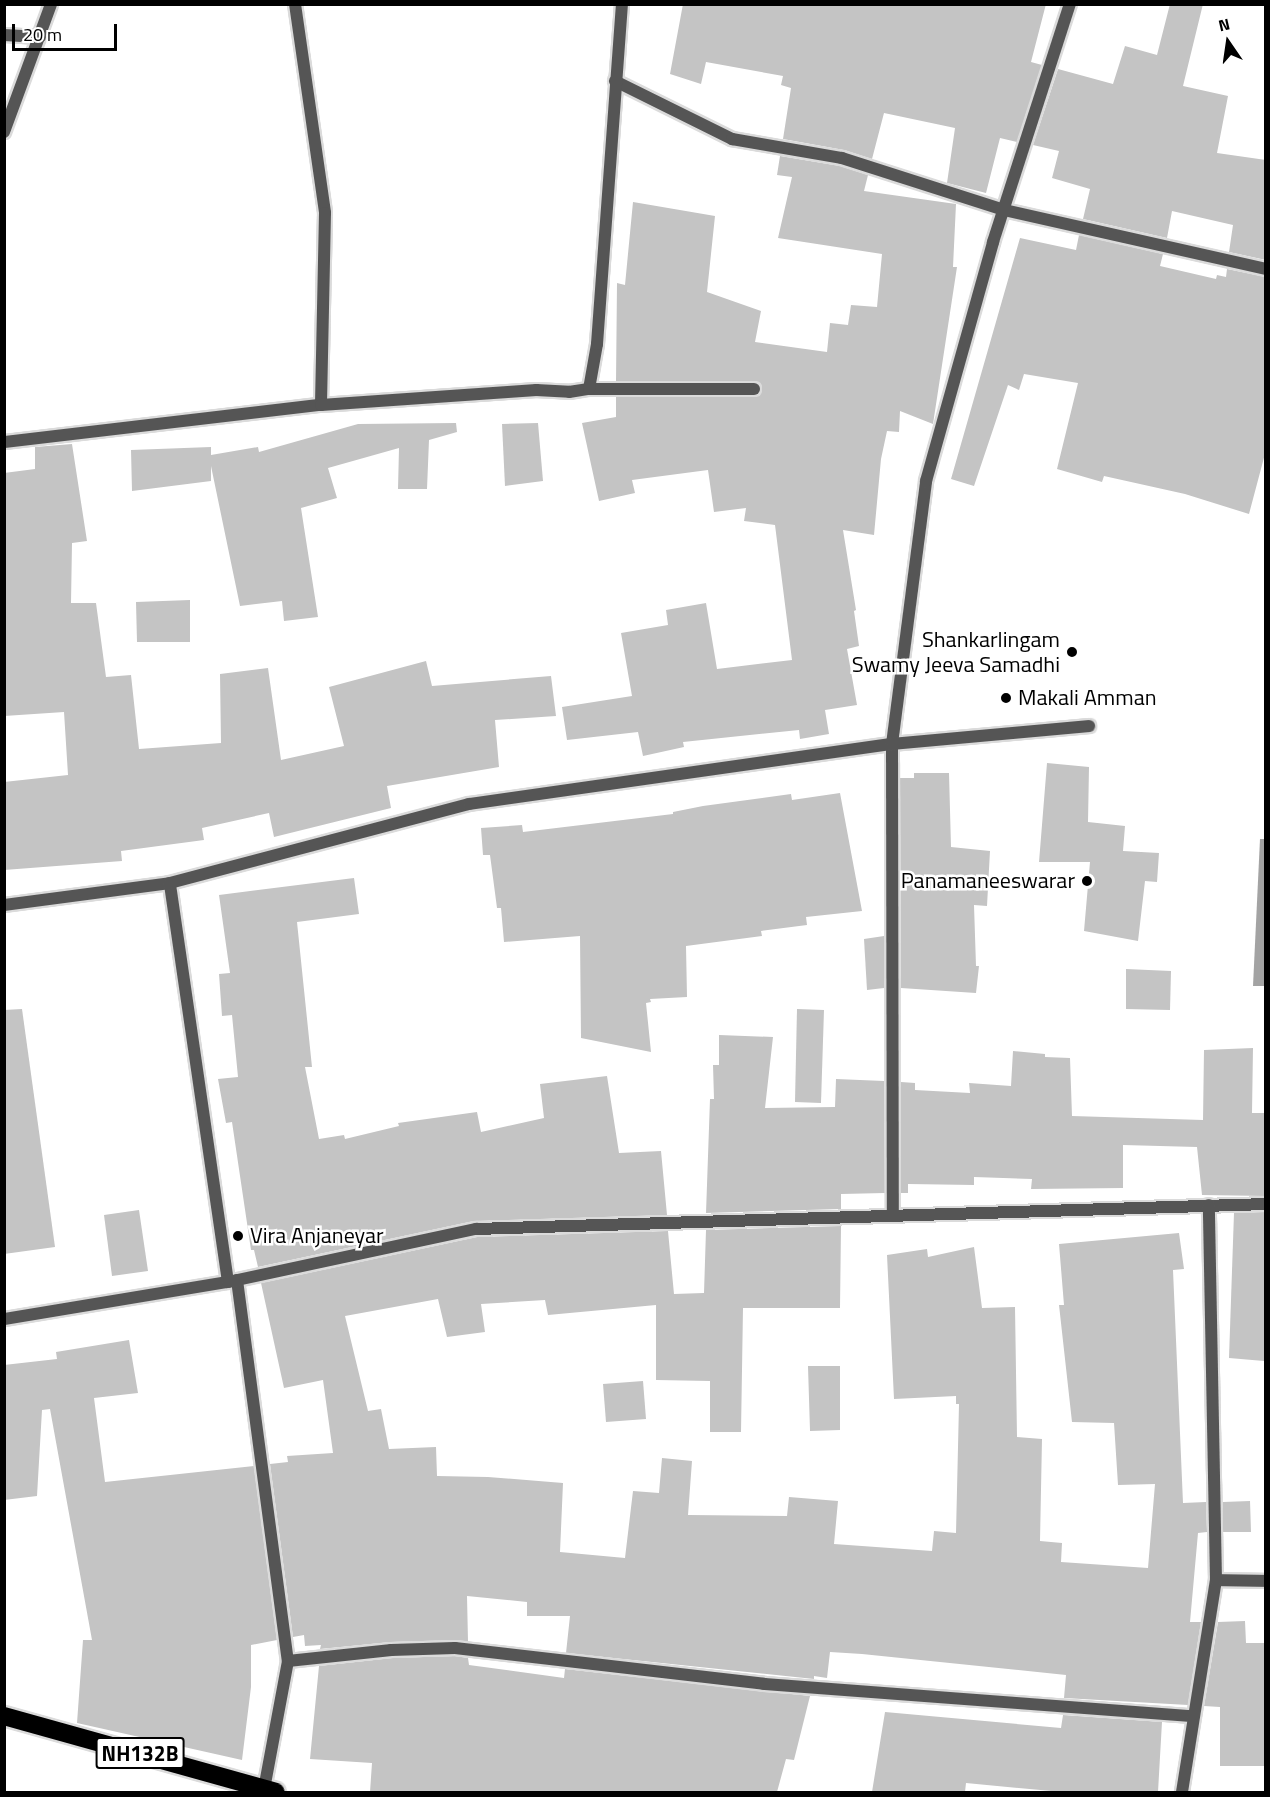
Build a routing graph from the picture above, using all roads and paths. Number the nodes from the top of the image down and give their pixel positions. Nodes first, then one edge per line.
1 (51, 4) edge
2 (296, 4) edge
3 (622, 4) edge
4 (1070, 4) edge
5 (4, 35) edge
6 (40, 37) junction
7 (615, 81) junction
8 (4, 132) edge
9 (1004, 210) junction
10 (1266, 269) edge
11 (589, 389) junction
12 (754, 389) dead end
13 (321, 405) junction
14 (4, 442) edge
15 (1089, 726) dead end
16 (892, 744) junction
17 (170, 883) junction
18 (4, 905) edge
19 (1266, 1204) edge
20 (1209, 1205) junction
21 (893, 1215) junction
22 (232, 1281) junction
23 (4, 1318) edge
24 (1216, 1580) junction
25 (1266, 1581) edge
26 (288, 1661) junction
27 (4, 1716) edge
28 (1192, 1716) junction
29 (270, 1791) edge
30 (1182, 1792) edge

1 - 6 street
2 - 13 street
3 - 7 street
4 - 9 street
5 - 6 street
6 - 8 street
7 - 9 street
7 - 11 street
9 - 10 street
9 - 16 street
11 - 12 street
11 - 13 street
13 - 14 street
15 - 16 street
16 - 17 street
16 - 21 street
17 - 18 street
17 - 22 street
19 - 20 street
20 - 21 street
20 - 24 street
21 - 22 street
22 - 23 street
22 - 26 street
24 - 25 street
24 - 28 street
26 - 28 street
26 - 29 street
27 - 29 highway, NH132B
28 - 30 street

